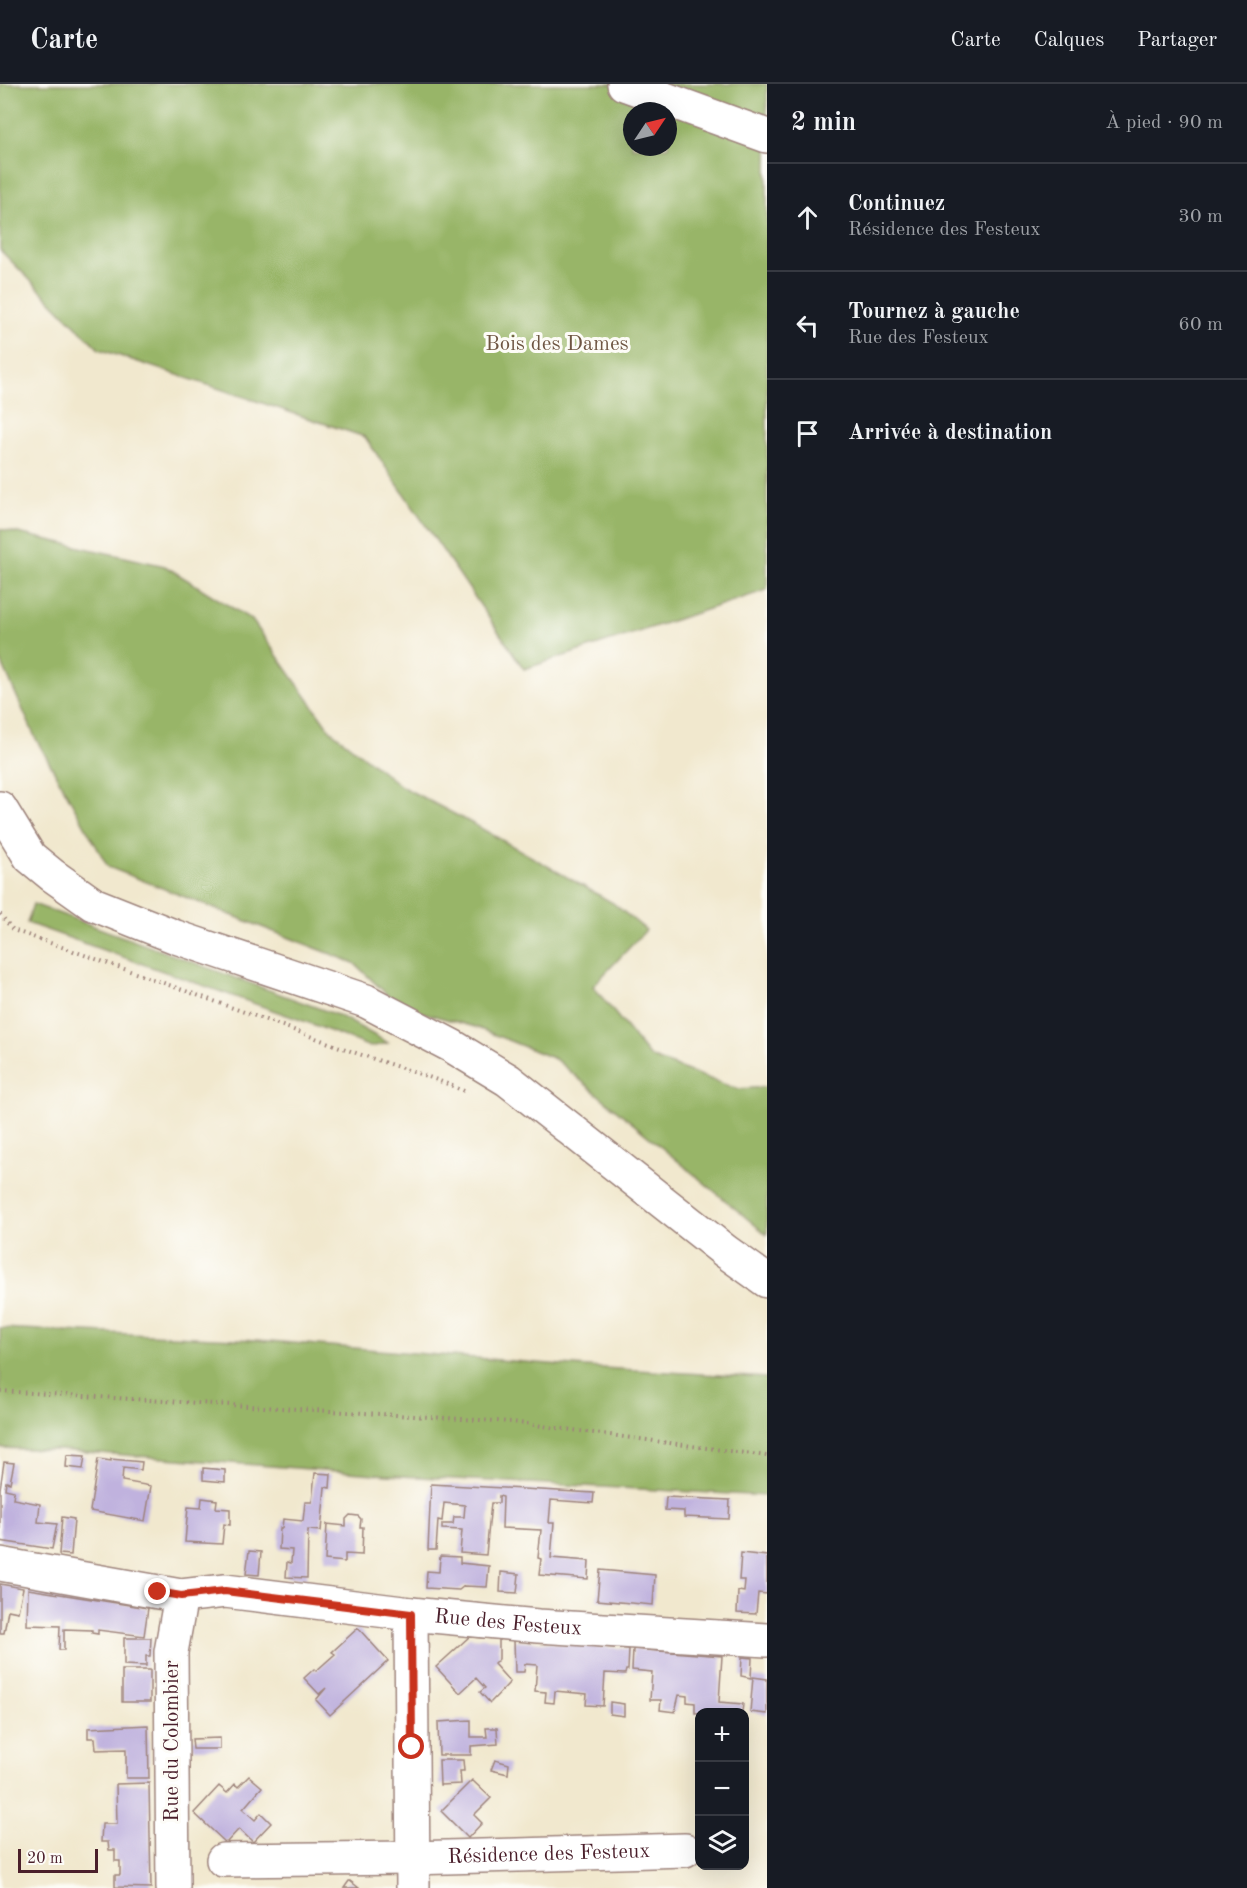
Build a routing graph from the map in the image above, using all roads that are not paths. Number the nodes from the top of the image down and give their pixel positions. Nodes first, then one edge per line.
1 (624, 84) edge
2 (767, 136) edge
3 (0, 808) edge
4 (767, 1281) edge
5 (0, 1564) edge
6 (181, 1596) junction
7 (411, 1614) junction
8 (767, 1640) edge
9 (685, 1850) dead end
10 (224, 1860) dead end
11 (412, 1873) edge
12 (173, 1888) edge

1 - 2 street
3 - 4 street
5 - 6 street, Rue des Festeux
6 - 7 street, Rue des Festeux
6 - 12 street, Rue du Colombier
7 - 8 street, Rue des Festeux
7 - 11 street
9 - 11 street, Résidence des Festeux
10 - 11 street, Résidence des Festeux

